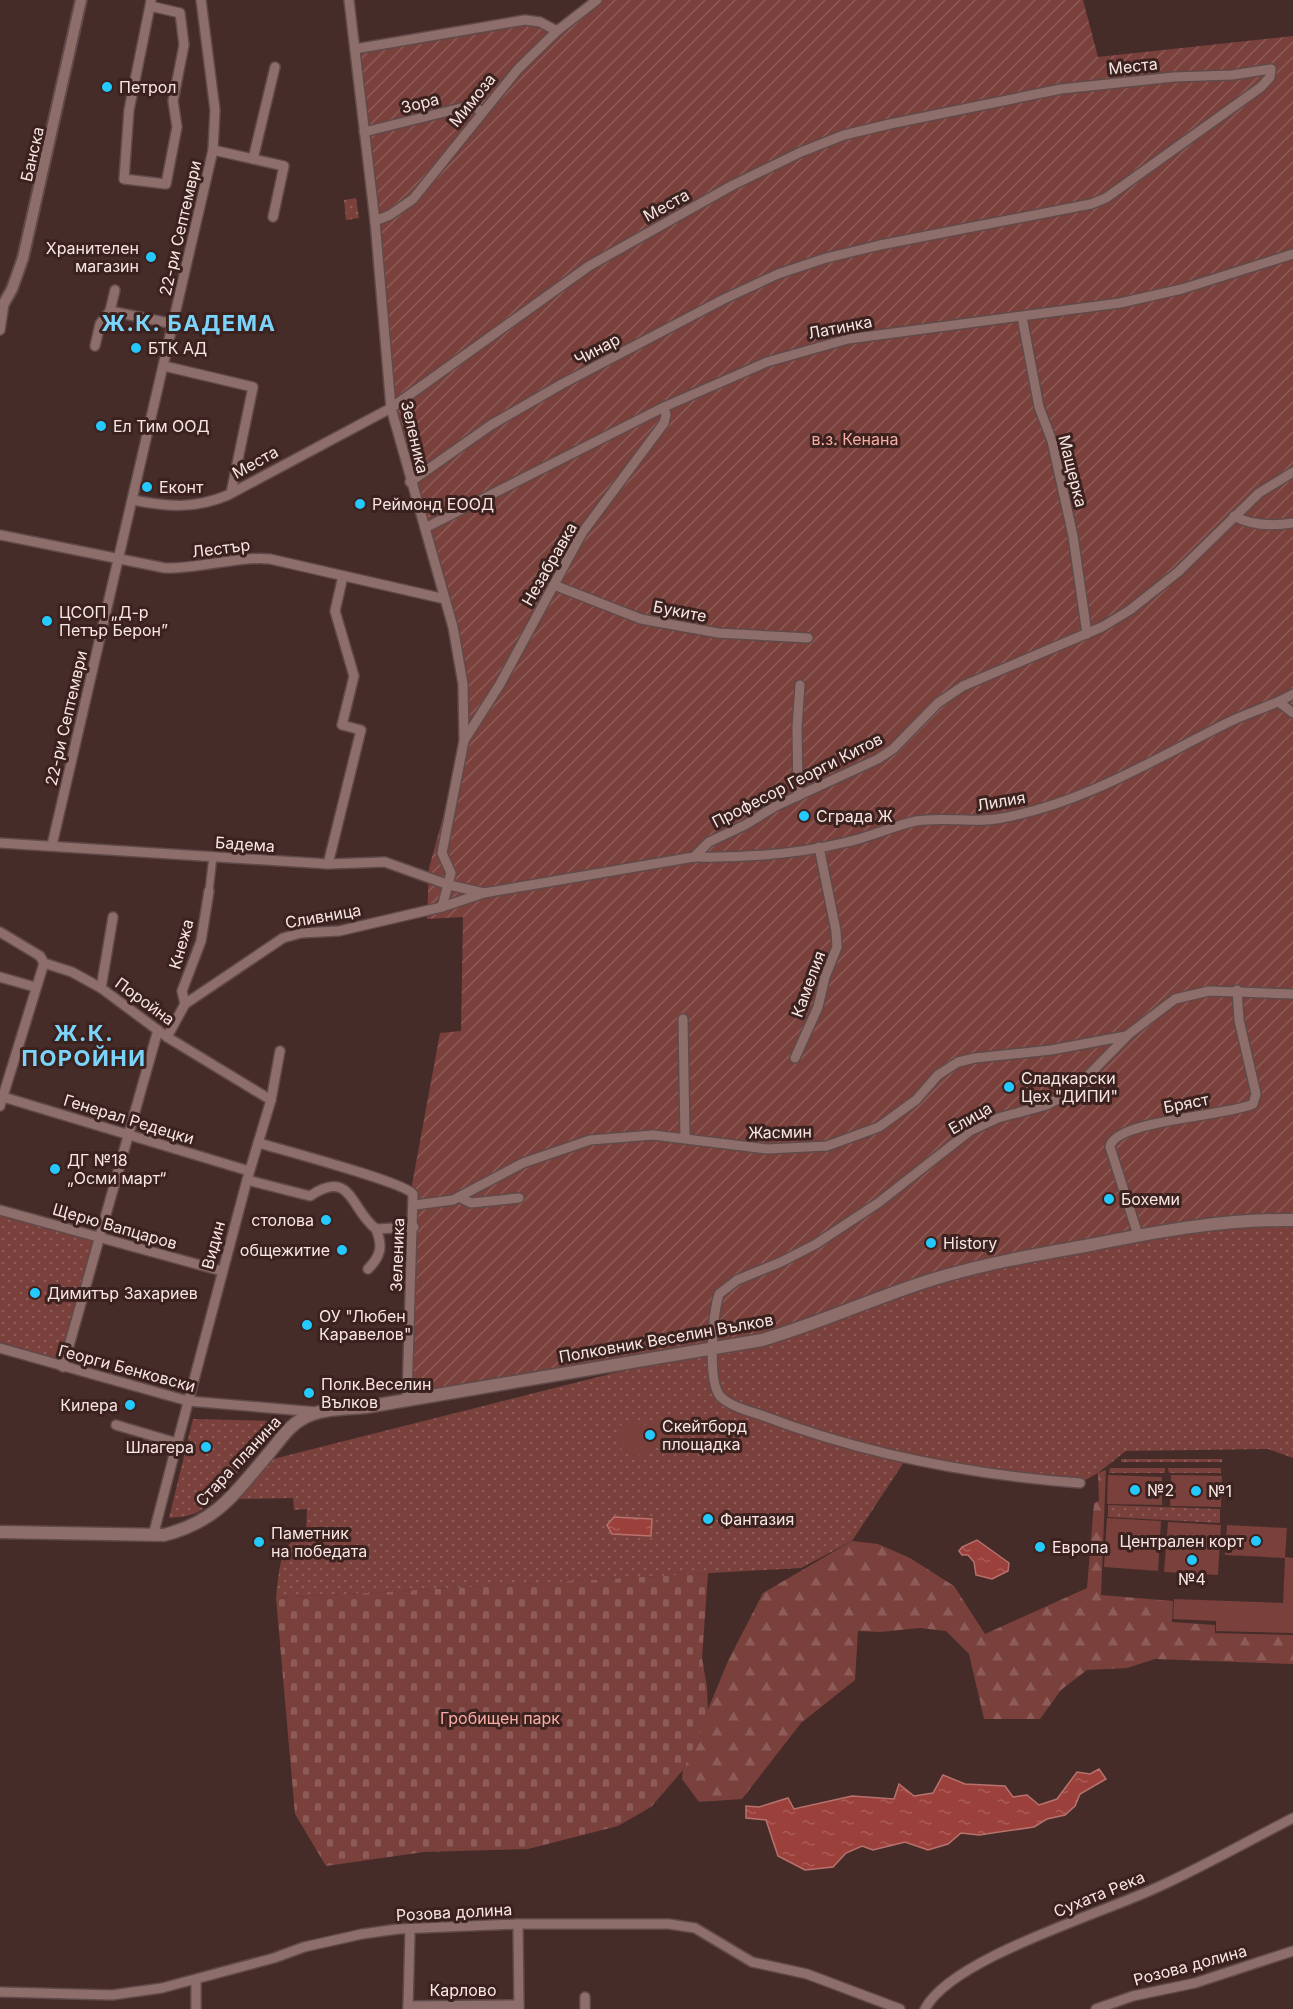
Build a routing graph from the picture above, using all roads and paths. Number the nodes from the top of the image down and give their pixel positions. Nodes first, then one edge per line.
1 (81, 0) edge
2 (201, 0) edge
3 (349, 0) edge
4 (597, 0) edge
5 (150, 3) edge
6 (557, 31) junction
7 (355, 49) junction
8 (274, 67) dead end
9 (1271, 69) joint
10 (482, 111) junction
11 (364, 132) junction
12 (213, 150) junction
13 (253, 159) junction
14 (273, 217) dead end
15 (375, 221) junction
16 (1293, 254) edge
17 (115, 290) dead end
18 (2, 307) edge
19 (110, 310) junction
20 (1022, 317) junction
21 (174, 324) junction
22 (0, 330) edge
23 (95, 346) dead end
24 (164, 366) junction
25 (664, 407) junction
26 (391, 408) junction
27 (1293, 472) edge
28 (410, 482) junction
29 (231, 493) junction
30 (133, 500) junction
31 (1234, 516) junction
32 (1293, 523) edge
33 (425, 528) junction
34 (0, 535) edge
35 (119, 560) junction
36 (343, 576) junction
37 (554, 585) junction
38 (445, 599) junction
39 (1087, 634) junction
40 (808, 638) dead end
41 (800, 685) dead end
42 (1293, 694) edge
43 (1279, 702) junction
44 (1293, 713) edge
45 (464, 741) junction
46 (798, 796) junction
47 (0, 843) edge
48 (52, 845) junction
49 (819, 848) junction
50 (213, 856) junction
51 (694, 857) junction
52 (328, 864) junction
53 (449, 885) junction
54 (209, 891) joint
55 (484, 893) junction
56 (442, 907) junction
57 (113, 917) dead end
58 (0, 932) edge
59 (44, 963) junction
60 (0, 977) edge
61 (35, 987) junction
62 (101, 988) junction
63 (1237, 990) junction
64 (1293, 994) edge
65 (185, 1004) junction
66 (683, 1018) dead end
67 (158, 1030) junction
68 (1129, 1034) junction
69 (167, 1036) junction
70 (280, 1051) dead end
71 (795, 1058) dead end
72 (1, 1100) edge
73 (271, 1100) junction
74 (128, 1134) junction
75 (685, 1138) junction
76 (260, 1143) junction
77 (248, 1176) junction
78 (459, 1197) junction
79 (519, 1198) dead end
80 (415, 1205) junction
81 (0, 1210) edge
82 (1293, 1220) edge
83 (414, 1227) junction
84 (376, 1229) junction
85 (1138, 1235) junction
86 (99, 1236) junction
87 (368, 1269) dead end
88 (222, 1271) junction
89 (0, 1348) edge
90 (713, 1348) junction
91 (63, 1367) junction
92 (407, 1399) junction
93 (188, 1401) junction
94 (321, 1412) junction
95 (116, 1425) dead end
96 (176, 1447) junction
97 (1080, 1483) dead end
98 (0, 1532) edge
99 (153, 1536) junction
100 (1293, 1818) edge
101 (518, 1924) junction
102 (410, 1929) junction
103 (1293, 1951) edge
104 (196, 1980) junction
105 (0, 1992) edge
106 (585, 1997) dead end
107 (408, 2007) edge
108 (519, 2007) edge
109 (895, 2008) edge
110 (196, 2009) edge
111 (585, 2009) edge
112 (925, 2009) edge
113 (1096, 2009) edge

1 - 18 street, Банска
2 - 12 street, 22-ри Септември
3 - 7 street, Зеленика
4 - 6 street, Мимоза
5 - 5 street
6 - 7 street
6 - 10 street, Мимоза
7 - 11 street, Зеленика
8 - 13 street
9 - 26 street, Места
9 - 28 street, Чинар
10 - 11 street, Зора
10 - 15 street, Мимоза
11 - 15 street, Зеленика
12 - 13 street
12 - 21 street, 22-ри Септември
13 - 14 street
15 - 26 street, Зеленика
16 - 20 street, Латинка
17 - 19 street
18 - 22 street
19 - 21 street
19 - 23 street
20 - 25 street, Латинка
20 - 39 street, Мащерка
21 - 24 street, 22-ри Септември
24 - 29 street
24 - 30 street, 22-ри Септември
25 - 33 street, Латинка
25 - 37 street, Незабравка
26 - 28 street, Зеленика
26 - 29 street, Места
27 - 31 street, Професор Георги Китов
28 - 33 street, Зеленика
29 - 30 street, Места
30 - 35 street, 22-ри Септември
31 - 32 street
31 - 39 street, Професор Георги Китов
33 - 38 street, Зеленика
34 - 35 street, Лестър
35 - 36 street, Лестър
35 - 48 street, 22-ри Септември
36 - 38 street, Лестър
36 - 52 street
37 - 40 street, Буките
37 - 45 street, Незабравка
38 - 45 street, Зеленика
39 - 46 street, Професор Георги Китов
41 - 46 street
42 - 43 street, Лилия
43 - 44 street
43 - 49 street, Лилия
45 - 53 street, Зеленика
46 - 51 street, Професор Георги Китов
47 - 48 street, Бадема
48 - 50 street, Бадема
49 - 51 street, Лилия
49 - 71 street, Камелия
50 - 52 street, Бадема
50 - 54 street
51 - 55 street
52 - 53 street, Бадема
53 - 55 street, Бадема
53 - 56 street, Зеленика
54 - 65 street, Кнежа
55 - 56 street, Сливница
56 - 65 street, Сливница
57 - 62 street
58 - 59 street, Поройна
59 - 61 street
59 - 62 street, Поройна
60 - 61 street
61 - 72 street
62 - 67 street, Поройна
63 - 64 street, Елица
63 - 68 street, Елица
63 - 85 street, Бряст
65 - 69 street, Сливница
66 - 75 street
67 - 69 street, Поройна
67 - 74 street
68 - 75 street, Жасмин
68 - 90 street, Елица
69 - 73 street, Поройна
70 - 73 street, Видин
72 - 74 street, Генерал Редецки
73 - 76 street, Видин
74 - 77 street, Генерал Редецки
74 - 86 street
75 - 78 street, Жасмин
76 - 77 street, Видин
76 - 80 street, Зеленика
77 - 84 street, Генерал Редецки
77 - 88 street, Видин
78 - 79 street
78 - 80 street, Жасмин
80 - 83 street, Зеленика
81 - 86 street, Щерю Вапцаров
82 - 85 main road, Полковник Веселин Вълков
83 - 84 street
83 - 92 street, Зеленика
84 - 87 street
85 - 90 main road, Полковник Веселин Вълков
86 - 88 street, Щерю Вапцаров
86 - 91 street
88 - 93 street, Видин
89 - 91 street, Георги Бенковски
90 - 92 main road, Полковник Веселин Вълков
90 - 97 street, Елица
91 - 93 street, Георги Бенковски
92 - 94 main road, Полковник Веселин Вълков
93 - 94 street, Георги Бенковски
93 - 96 street, Видин
94 - 99 main road, Стара планина
95 - 96 street
96 - 99 street, Видин
98 - 99 main road, Стара планина
100 - 112 street, Сухата Река
101 - 102 street, Розова долина
101 - 108 street
101 - 109 street, Розова долина
102 - 104 street, Розова долина
102 - 107 street
103 - 113 street, Розова долина
104 - 105 street, Розова долина
104 - 110 street
106 - 111 street
107 - 108 street, Карлово

